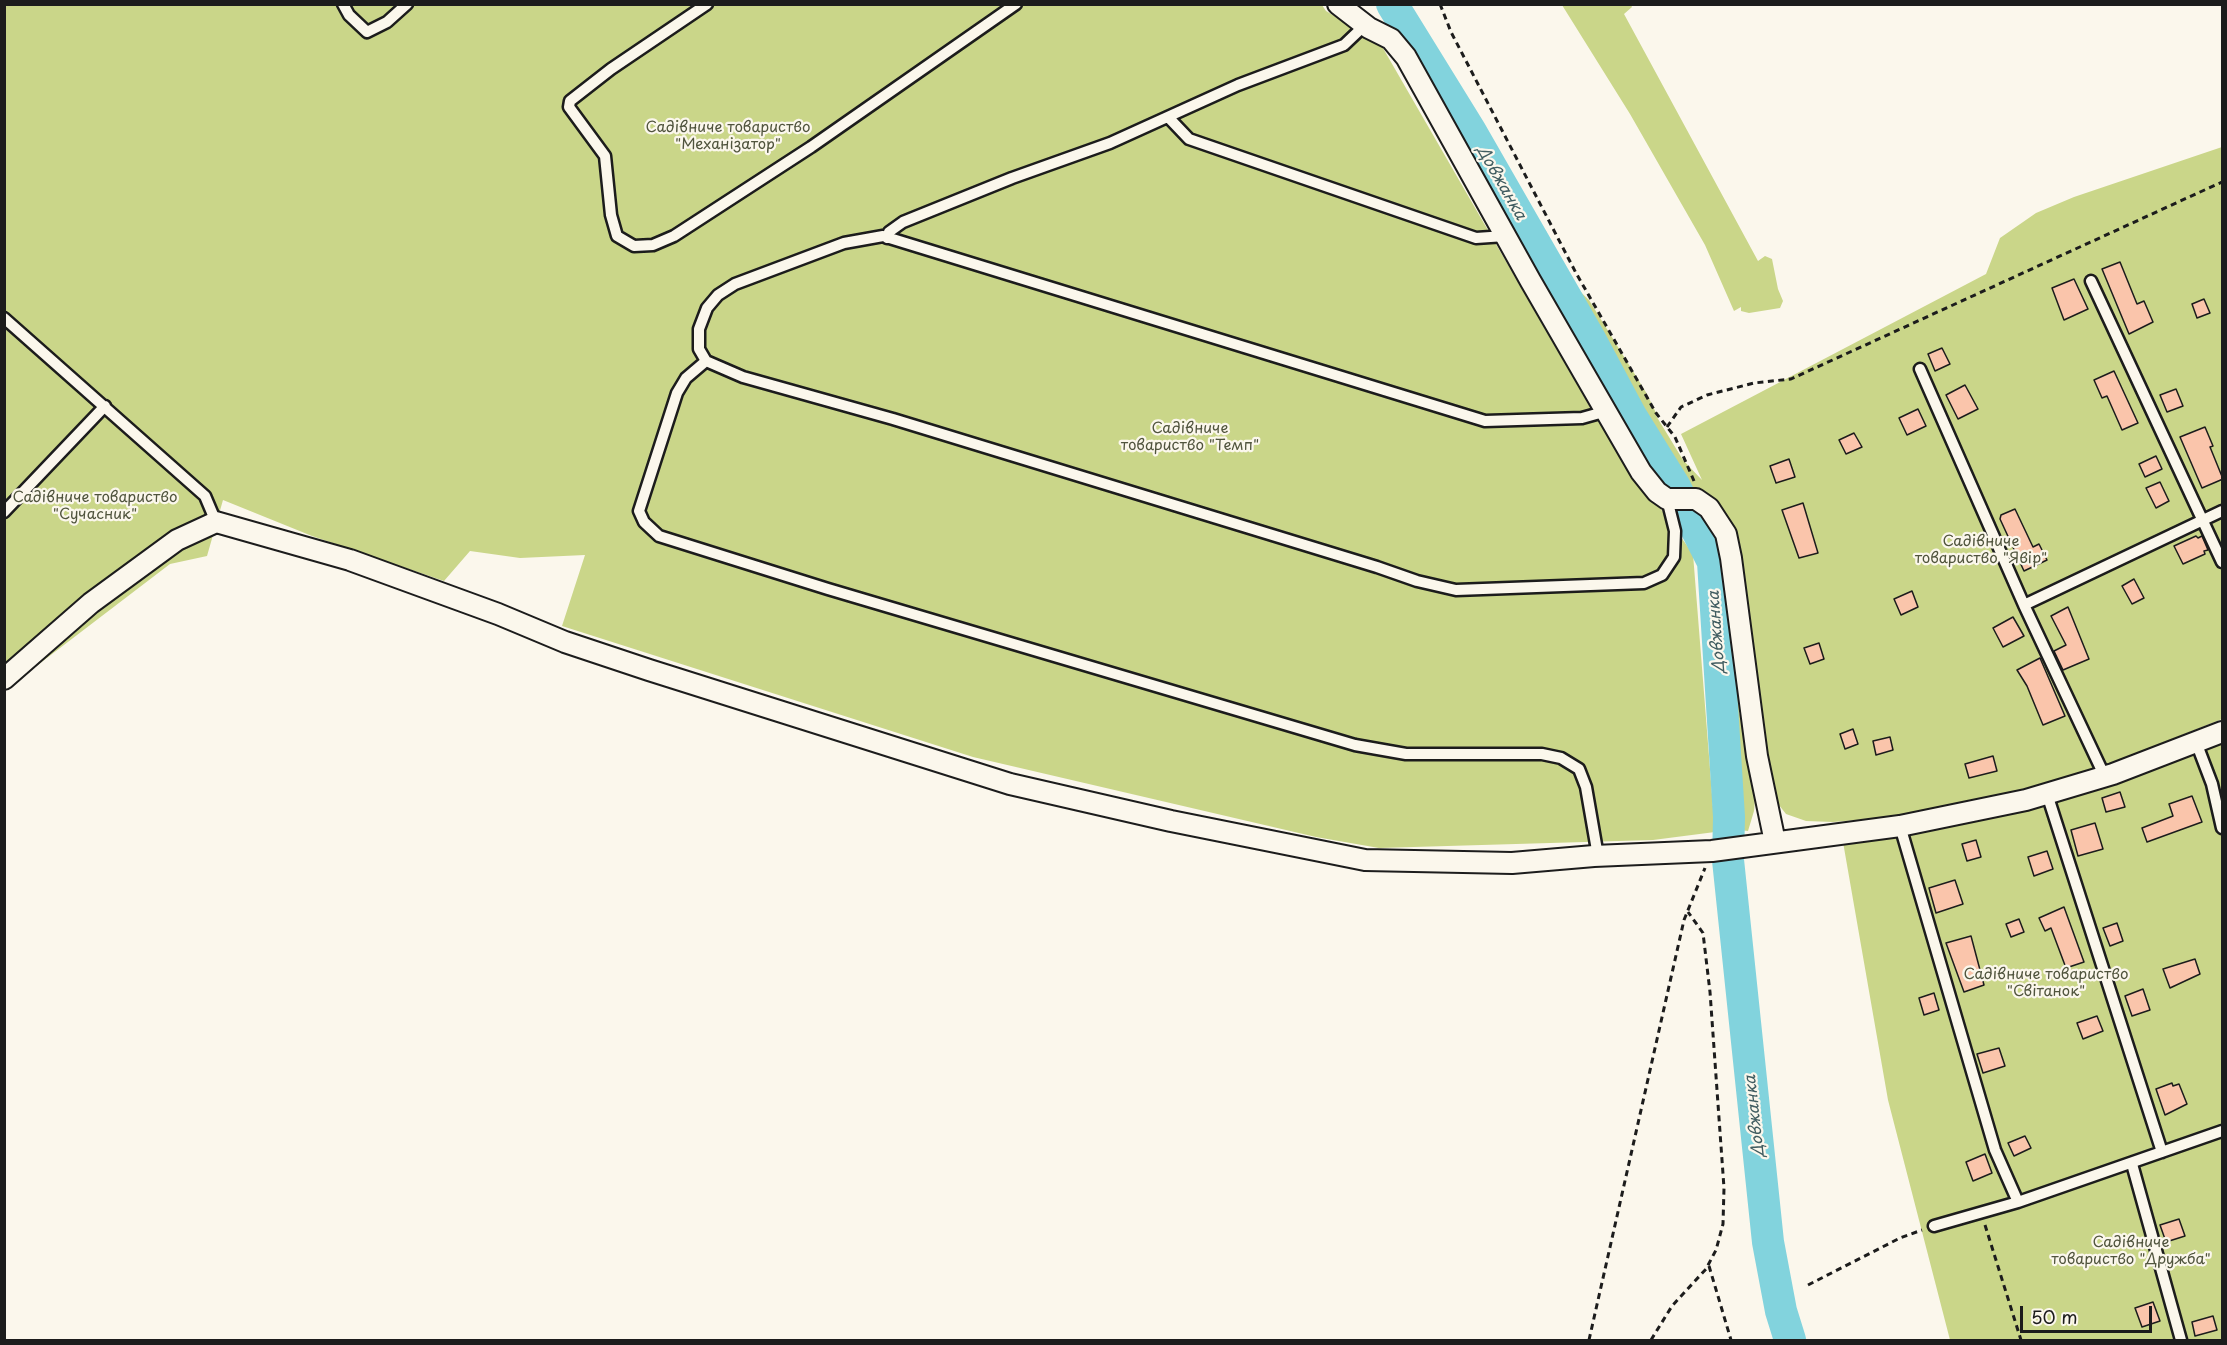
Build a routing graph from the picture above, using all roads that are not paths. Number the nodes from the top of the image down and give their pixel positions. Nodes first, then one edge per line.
1 (343, 4) edge
2 (407, 4) edge
3 (707, 4) edge
4 (1016, 4) edge
5 (1338, 4) edge
6 (1365, 25) junction
7 (1169, 118) junction
8 (1505, 236) junction
9 (887, 237) junction
10 (2091, 281) dead end
11 (4, 318) edge
12 (706, 361) junction
13 (1920, 369) dead end
14 (105, 406) junction
15 (1606, 411) junction
16 (1682, 499) junction
17 (4, 512) edge
18 (2223, 512) edge
19 (2202, 521) junction
20 (216, 522) junction
21 (2223, 562) edge
22 (2024, 605) junction
23 (4, 679) edge
24 (2223, 732) edge
25 (2196, 742) junction
26 (2105, 777) junction
27 (2047, 794) junction
28 (1900, 826) junction
29 (2223, 828) edge
30 (1775, 842) junction
31 (1598, 856) junction
32 (2223, 1131) edge
33 (2162, 1152) junction
34 (2132, 1164) junction
35 (2018, 1202) junction
36 (1934, 1226) road end
37 (2181, 1341) edge

1 - 2 lane
3 - 4 lane
5 - 6 street
6 - 7 lane
6 - 8 street
7 - 8 lane
7 - 9 lane
8 - 15 street
9 - 12 lane
9 - 15 lane
10 - 19 lane
11 - 14 lane
12 - 16 lane
12 - 31 lane
13 - 22 lane
14 - 17 lane
14 - 20 lane
15 - 16 street
16 - 30 street
18 - 19 lane
19 - 21 lane
19 - 22 lane
20 - 23 street
20 - 31 street
22 - 26 lane
24 - 25 street
25 - 26 street
25 - 29 lane
26 - 27 street
27 - 28 street
27 - 33 lane
28 - 30 street
28 - 35 lane
30 - 31 street
32 - 33 lane
33 - 34 lane
34 - 35 lane
34 - 37 lane
35 - 36 lane

